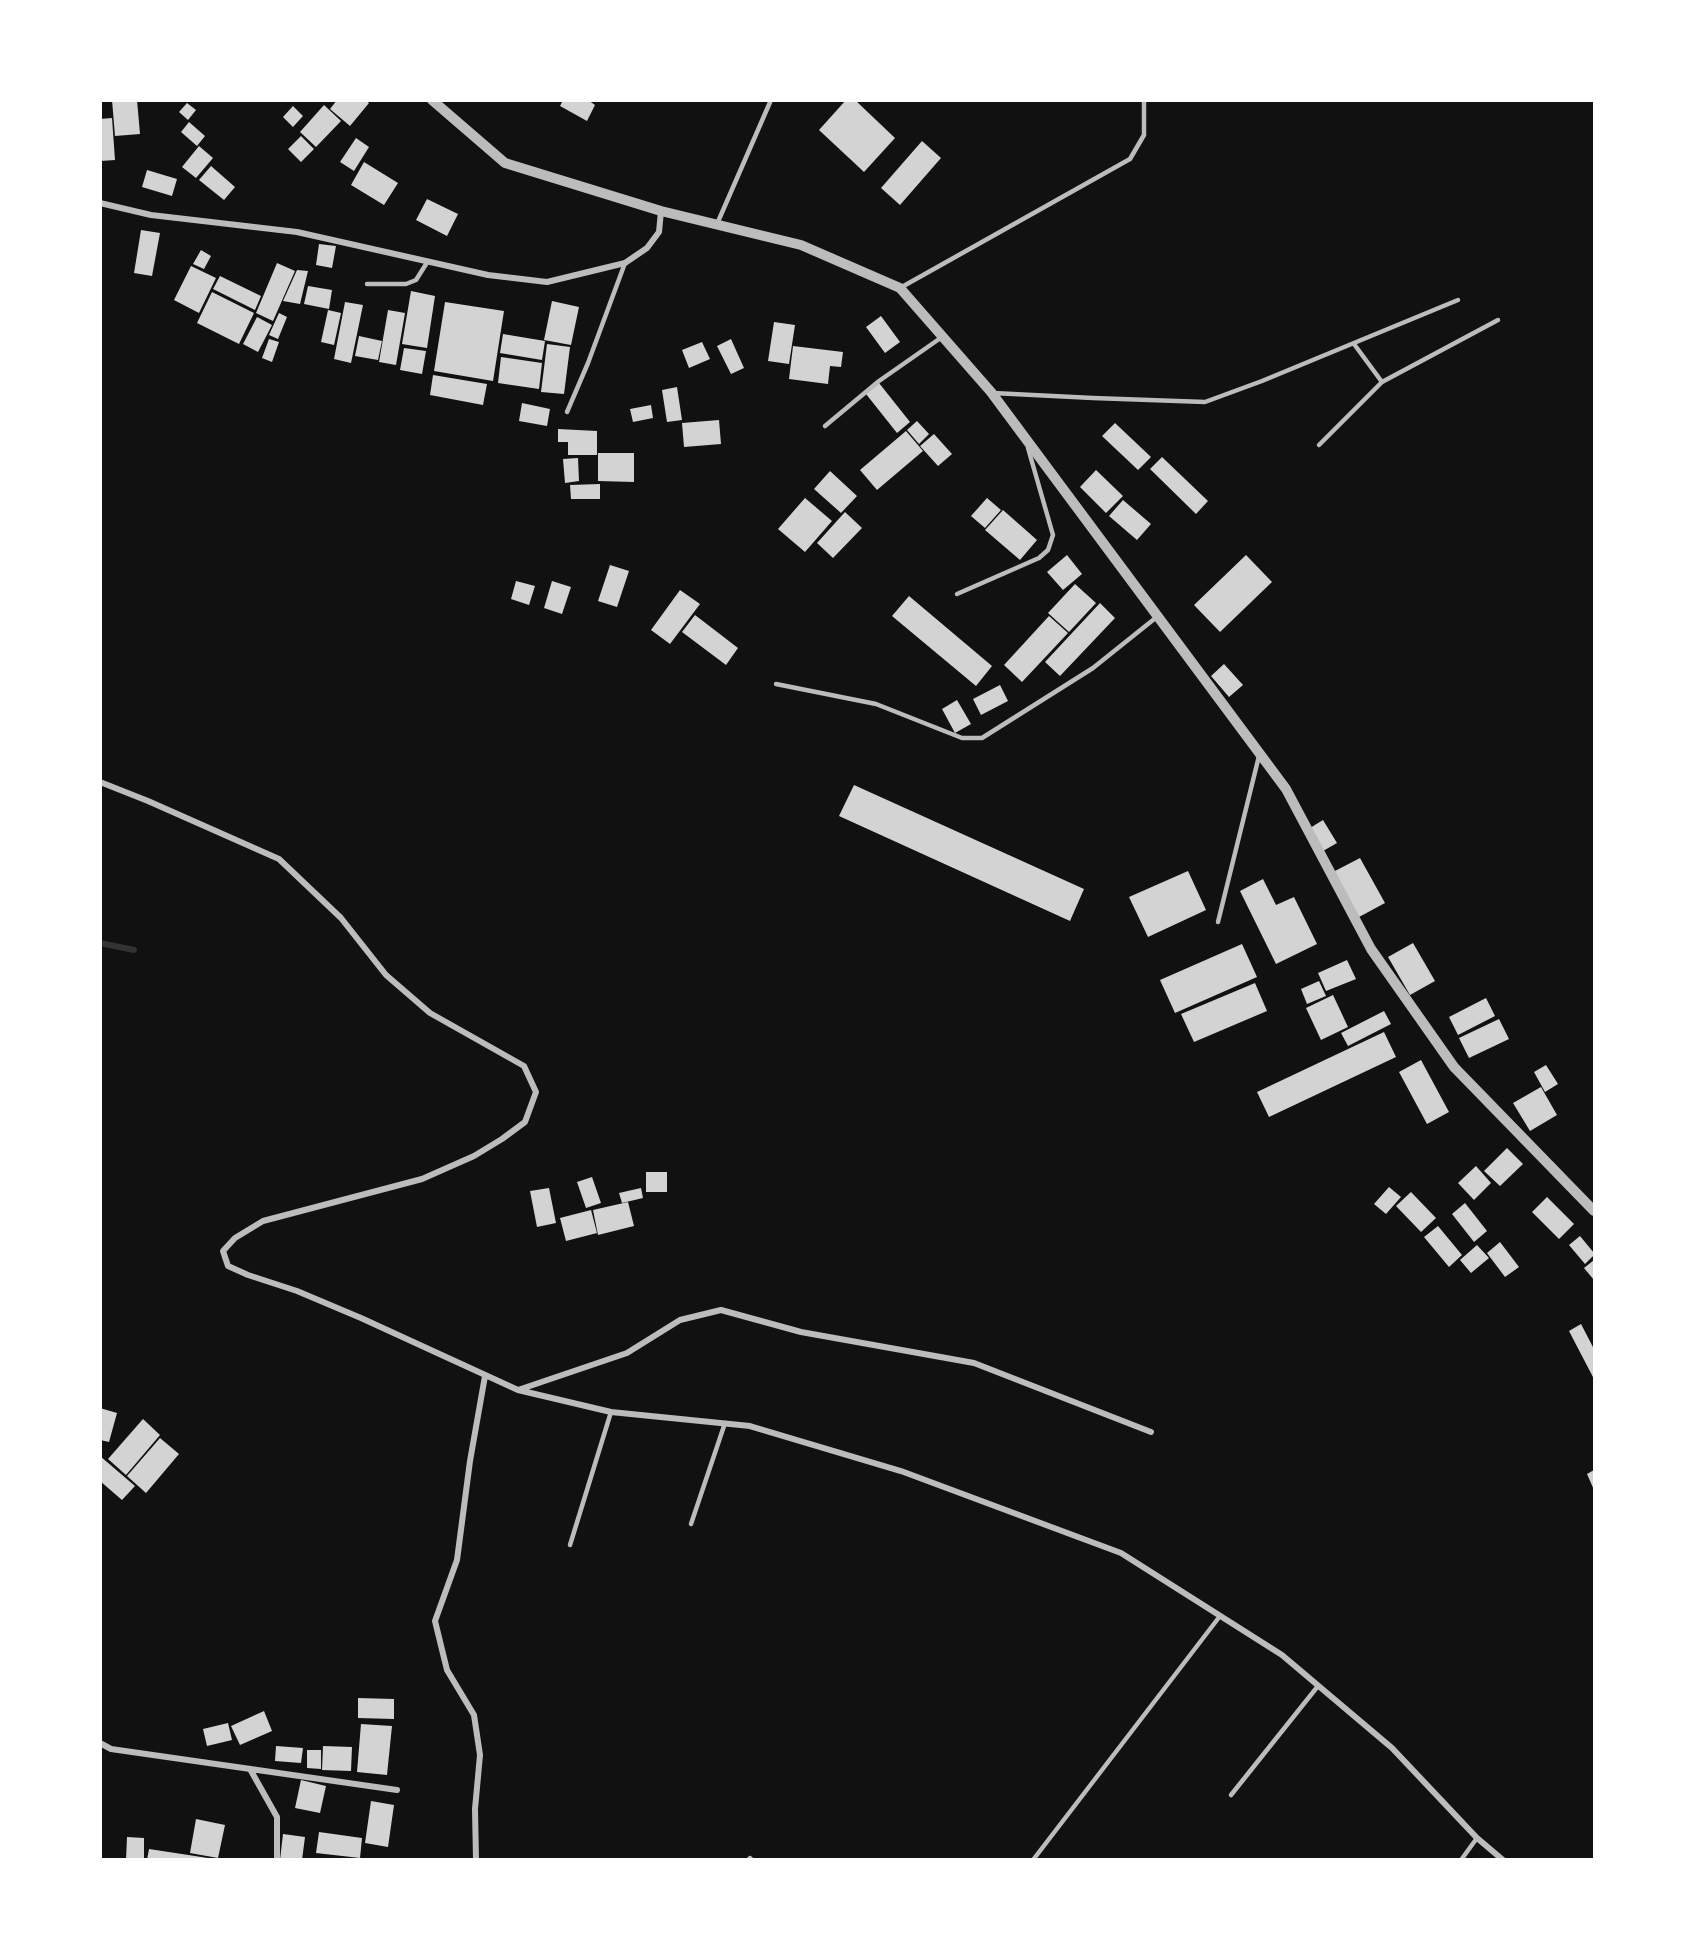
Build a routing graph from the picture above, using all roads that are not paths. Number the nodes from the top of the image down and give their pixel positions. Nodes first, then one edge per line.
1 (432, 100) edge
2 (771, 100) edge
3 (1144, 101) edge
4 (100, 203) edge
5 (661, 211) junction
6 (717, 224) junction
7 (429, 261) junction
8 (624, 263) junction
9 (367, 284) dead end
10 (900, 288) junction
11 (1458, 300) dead end
12 (1498, 320) dead end
13 (942, 337) junction
14 (1354, 344) junction
15 (1382, 382) junction
16 (991, 393) junction
17 (567, 412) dead end
18 (825, 426) dead end
19 (1027, 443) junction
20 (1319, 445) dead end
21 (957, 594) dead end
22 (1158, 616) junction
23 (776, 684) dead end
24 (1260, 754) junction
25 (100, 782) edge
26 (1218, 922) dead end
27 (1594, 1211) edge
28 (485, 1376) junction
29 (518, 1390) junction
30 (611, 1412) junction
31 (725, 1423) junction
32 (1151, 1432) dead end
33 (691, 1524) dead end
34 (570, 1545) dead end
35 (1220, 1616) junction
36 (1318, 1686) junction
37 (100, 1743) edge
38 (250, 1769) junction
39 (397, 1790) dead end
40 (1231, 1795) dead end
41 (1477, 1838) junction
42 (277, 1860) edge
43 (476, 1860) edge
44 (1033, 1860) edge
45 (1461, 1860) edge
46 (1503, 1860) edge

1 - 5 street
2 - 6 lane
3 - 10 lane
4 - 7 street
5 - 6 street
5 - 8 street
6 - 10 street
7 - 8 street
7 - 9 lane
8 - 17 lane
10 - 13 street
11 - 14 lane
12 - 15 lane
13 - 16 street
13 - 18 lane
14 - 15 lane
14 - 16 lane
15 - 20 lane
16 - 19 street
19 - 21 lane
19 - 22 street
22 - 23 lane
22 - 24 street
24 - 26 lane
24 - 27 street
25 - 28 street
28 - 29 street
28 - 43 street
29 - 30 street
29 - 32 street
30 - 31 street
30 - 34 lane
31 - 33 lane
31 - 35 street
35 - 36 street
35 - 44 lane
36 - 40 lane
36 - 41 street
37 - 38 street
38 - 39 street
38 - 42 street
41 - 45 lane
41 - 46 street

